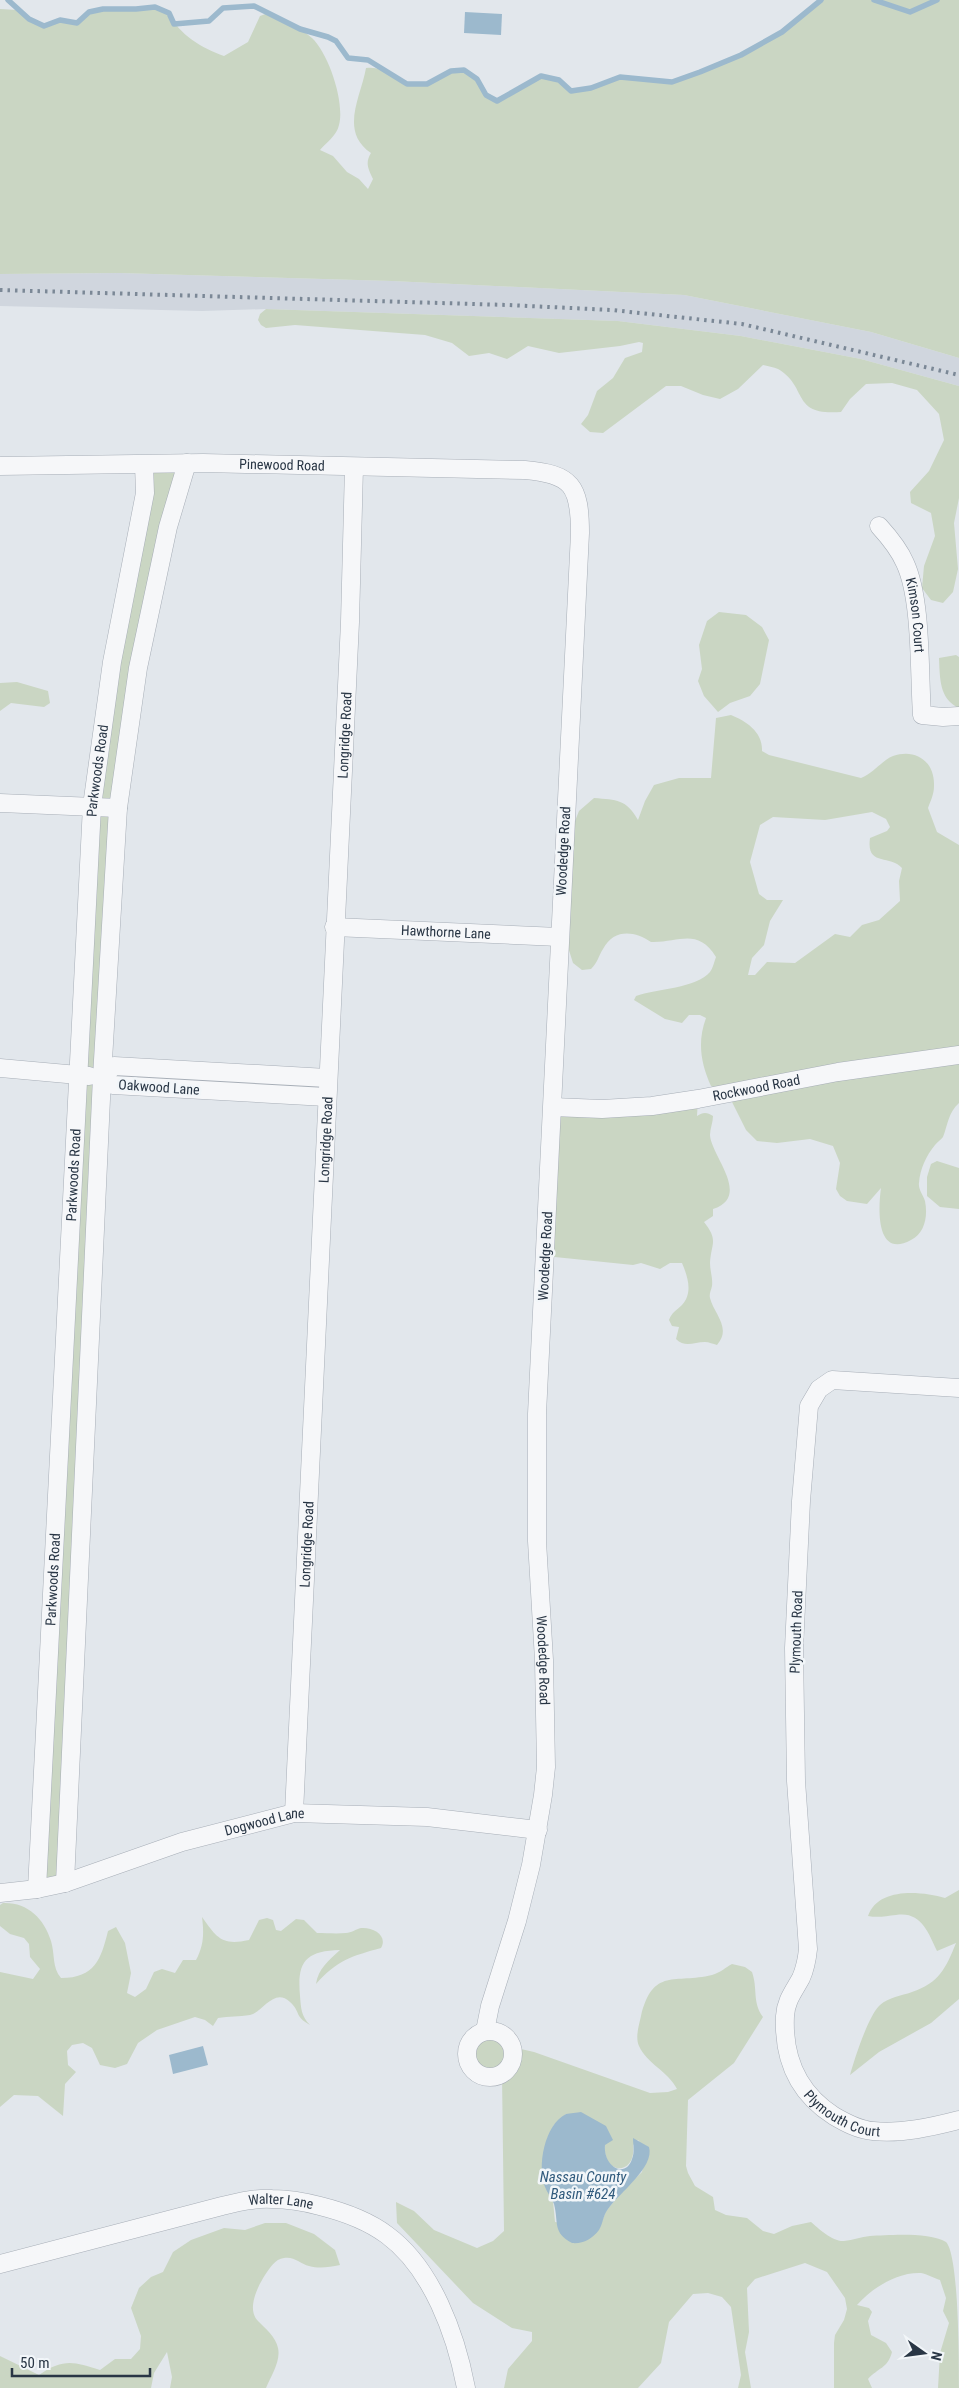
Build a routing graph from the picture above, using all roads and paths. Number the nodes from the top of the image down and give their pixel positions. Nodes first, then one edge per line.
1 (187, 463) junction
2 (144, 465) junction
3 (0, 466) edge
4 (354, 468) junction
5 (563, 478) joint
6 (879, 526) dead end
7 (959, 716) edge
8 (0, 803) edge
9 (92, 806) junction
10 (118, 808) junction
11 (334, 927) junction
12 (559, 938) junction
13 (959, 1055) edge
14 (0, 1068) edge
15 (77, 1075) junction
16 (102, 1076) junction
17 (327, 1078) junction
18 (326, 1097) junction
19 (552, 1107) junction
20 (959, 1388) edge
21 (294, 1813) junction
22 (538, 1830) junction
23 (65, 1883) junction
24 (37, 1889) junction
25 (0, 1893) edge
26 (785, 2017) joint
27 (485, 2031) dead end
28 (959, 2120) edge
29 (0, 2264) edge
30 (466, 2388) edge

1 - 2 street, Pinewood Road
1 - 4 street, Pinewood Road
1 - 10 street, Parkwoods Road
2 - 3 street, Pinewood Road
2 - 9 street, Parkwoods Road
4 - 5 street, Pinewood Road
4 - 11 street, Longridge Road
5 - 12 street, Woodedge Road
6 - 7 street, Kimson Court
8 - 9 street
9 - 10 street
9 - 15 street, Parkwoods Road
10 - 16 street, Parkwoods Road
11 - 12 street, Hawthorne Lane
11 - 17 street, Longridge Road
12 - 19 street, Woodedge Road
13 - 19 street, Rockwood Road
14 - 15 street
15 - 16 street
15 - 24 street, Parkwoods Road
16 - 17 street, Oakwood Lane
16 - 18 street, Oakwood Lane
16 - 23 street, Parkwoods Road
17 - 18 street, Longridge Road
18 - 21 street, Longridge Road
19 - 22 street, Woodedge Road
20 - 26 street, Plymouth Road
21 - 22 street, Dogwood Lane
21 - 23 street, Dogwood Lane
22 - 27 street, Woodedge Road
23 - 24 street, Dogwood Lane
24 - 25 street, Dogwood Lane
26 - 28 street, Plymouth Court
29 - 30 street, Walter Lane

